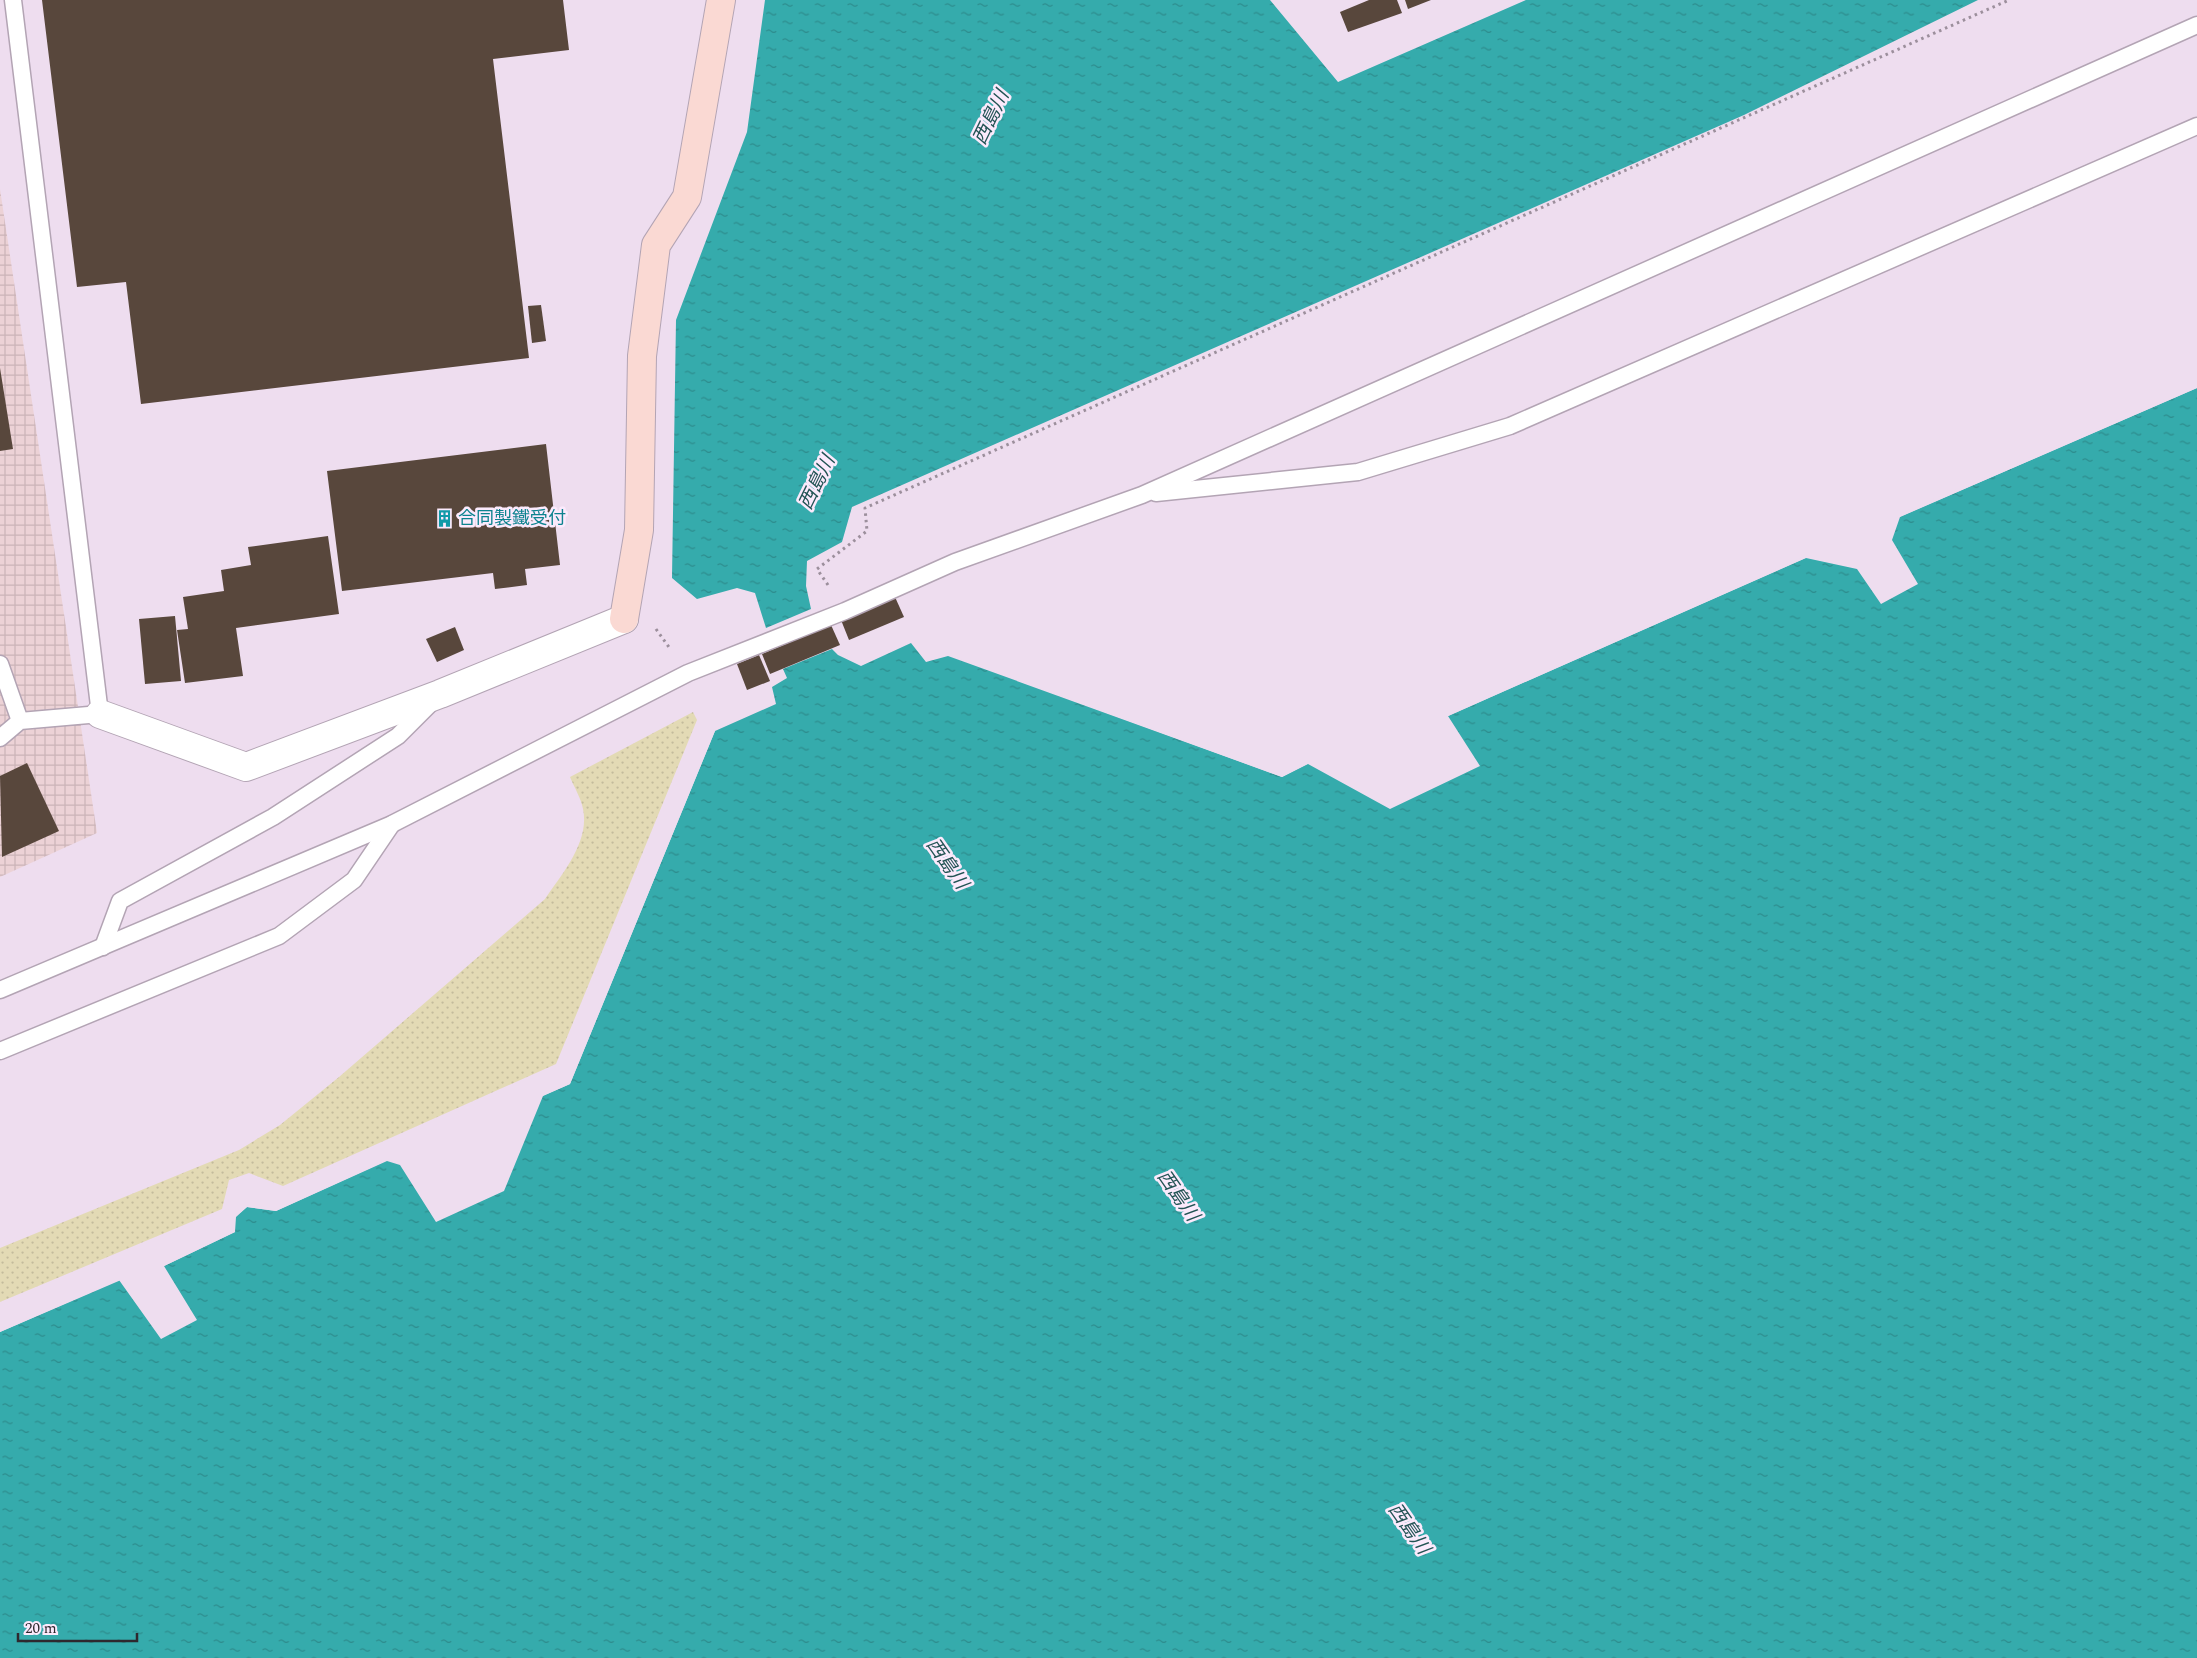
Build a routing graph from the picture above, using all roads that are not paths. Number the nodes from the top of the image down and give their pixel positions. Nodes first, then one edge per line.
1 (13, 0) edge
2 (721, 0) edge
3 (2197, 25) edge
4 (2197, 126) edge
5 (1142, 495) junction
6 (0, 664) edge
7 (440, 694) junction
8 (100, 714) junction
9 (20, 721) junction
10 (0, 738) edge
11 (392, 824) junction
12 (103, 947) junction
13 (0, 990) edge
14 (0, 1051) edge

1 - 8 lane
2 - 7 street
3 - 5 lane
4 - 5 lane
5 - 11 lane
6 - 9 lane
7 - 8 street
7 - 12 lane
8 - 9 lane
9 - 10 lane
11 - 12 lane
11 - 14 lane
12 - 13 lane

